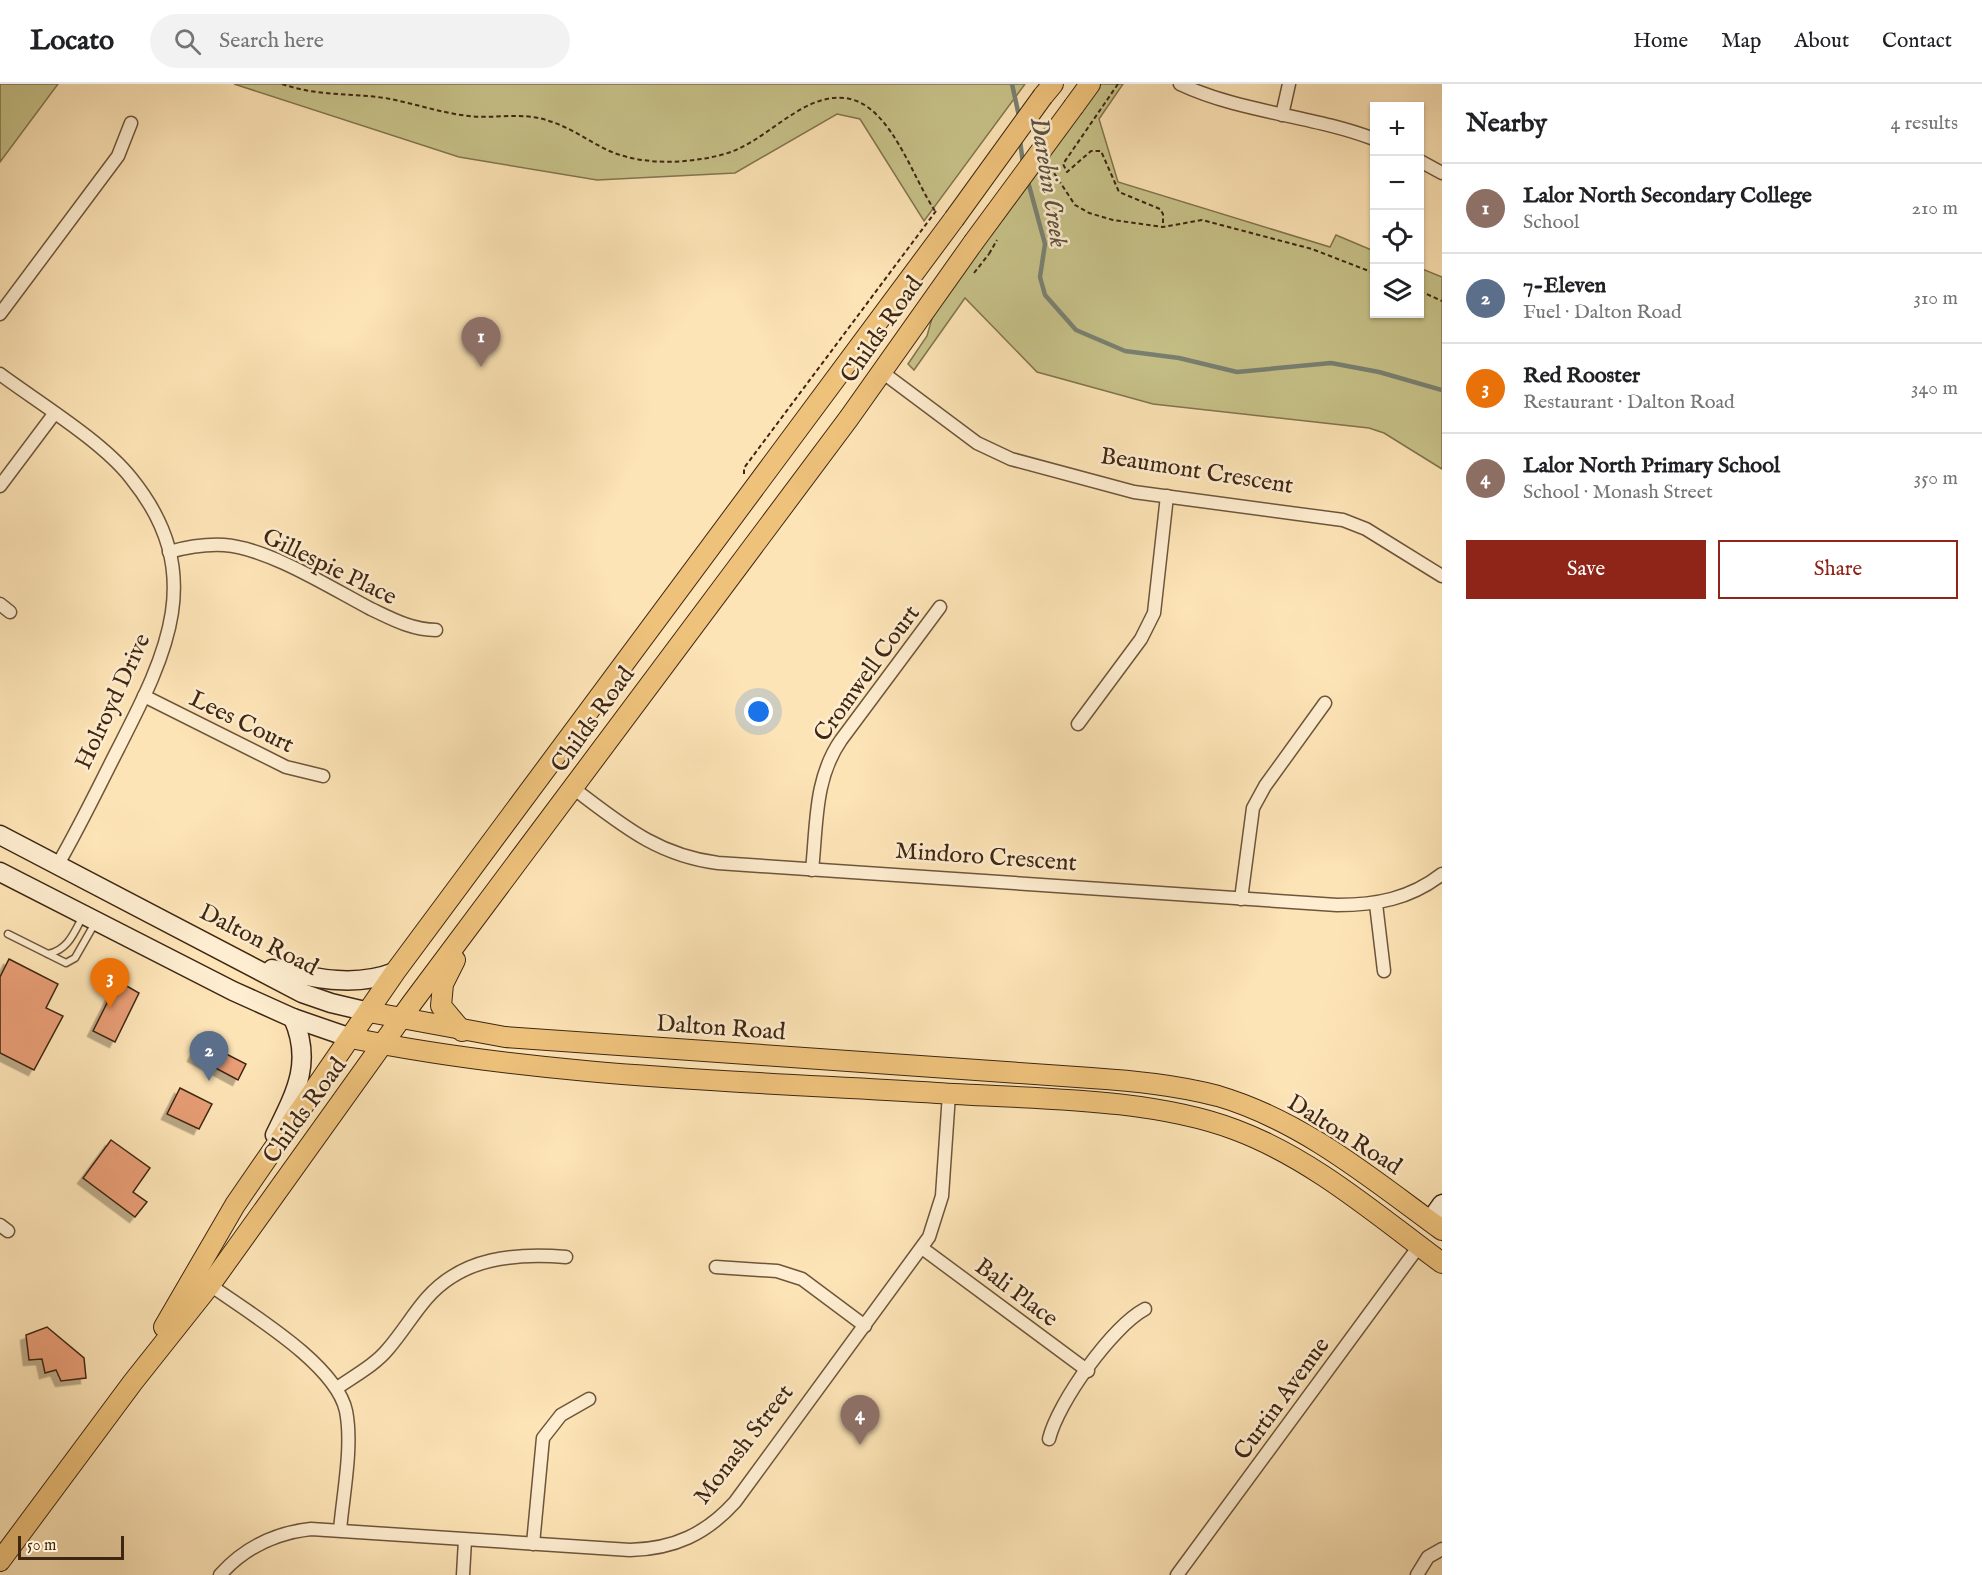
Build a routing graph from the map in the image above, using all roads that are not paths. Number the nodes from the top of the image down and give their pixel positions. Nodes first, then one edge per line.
1 (1090, 84) edge
2 (1180, 84) edge
3 (1289, 84) edge
4 (1048, 90) edge
5 (1282, 115) junction
6 (131, 123) dead end
7 (1370, 138) edge
8 (1424, 163) edge
9 (1442, 172) edge
10 (0, 314) edge
11 (856, 353) junction
12 (882, 372) junction
13 (0, 374) edge
14 (54, 414) junction
15 (0, 486) edge
16 (1167, 496) junction
17 (169, 552) junction
18 (1442, 576) edge
19 (940, 607) dead end
20 (436, 630) dead end
21 (144, 696) junction
22 (1325, 704) dead end
23 (1078, 724) dead end
24 (546, 769) junction
25 (323, 776) dead end
26 (573, 788) junction
27 (0, 835) edge
28 (58, 864) junction
29 (812, 870) junction
30 (0, 872) edge
31 (1442, 874) edge
32 (41, 893) junction
33 (1241, 899) junction
34 (1376, 904) junction
35 (90, 918) junction
36 (471, 925) junction
37 (8, 934) dead end
38 (47, 954) junction
39 (249, 965) junction
40 (1384, 971) dead end
41 (395, 972) junction
42 (369, 1012) junction
43 (293, 1018) junction
44 (400, 1018) junction
45 (462, 1031) junction
46 (351, 1038) junction
47 (382, 1045) junction
48 (950, 1068) junction
49 (949, 1094) junction
50 (260, 1167) junction
51 (1442, 1204) edge
52 (1436, 1226) edge
53 (212, 1242) junction
54 (239, 1244) junction
55 (1419, 1246) junction
56 (922, 1248) junction
57 (566, 1257) dead end
58 (1442, 1263) edge
59 (716, 1267) dead end
60 (202, 1280) junction
61 (1145, 1309) dead end
62 (865, 1326) junction
63 (1088, 1371) junction
64 (338, 1388) junction
65 (589, 1399) dead end
66 (1049, 1439) dead end
67 (340, 1530) junction
68 (465, 1540) junction
69 (533, 1544) junction
70 (1442, 1549) edge
71 (0, 1561) edge
72 (220, 1575) edge
73 (463, 1575) edge
74 (1177, 1575) edge
75 (1417, 1575) edge

1 - 12 main road, Childs Road, bridge
2 - 5 street
3 - 5 street
4 - 11 main road, Childs Road, bridge
5 - 7 street
6 - 10 street
8 - 9 street
11 - 12 main road, Beaumont Crescent
11 - 24 main road, Childs Road
12 - 16 street, Beaumont Crescent
12 - 26 main road, Childs Road
13 - 14 street, Holroyd Drive
14 - 15 street
14 - 17 street, Holroyd Drive
16 - 18 street, Beaumont Crescent
16 - 23 street
17 - 20 street, Gillespie Place
17 - 21 street, Holroyd Drive
19 - 29 street, Cromwell Court
21 - 25 street, Lees Court
21 - 28 street, Holroyd Drive
22 - 33 street
24 - 26 main road, Mindoro Crescent
24 - 41 main road, Childs Road
26 - 29 street, Mindoro Crescent
26 - 36 main road, Childs Road
27 - 28 main road, Dalton Road
28 - 32 main road, Holroyd Drive
28 - 39 main road, Dalton Road
29 - 33 street, Mindoro Crescent
30 - 32 main road, Dalton Road
31 - 34 street, Mindoro Crescent
32 - 35 main road, Dalton Road
33 - 34 street, Mindoro Crescent
34 - 40 street
35 - 38 lane
35 - 38 lane
35 - 43 main road, Dalton Road
36 - 44 main road, Childs Road
36 - 45 main road
37 - 38 lane
39 - 41 main road
39 - 42 main road, Dalton Road
41 - 42 main road, Childs Road
42 - 44 main road, Dalton Road
42 - 46 main road, Childs Road
43 - 46 main road, Dalton Road
43 - 50 main road
44 - 45 main road, Dalton Road
44 - 47 main road, Childs Road
45 - 48 main road, Dalton Road
46 - 47 main road, Dalton Road
46 - 50 main road, Childs Road
47 - 49 main road, Dalton Road
47 - 54 main road, Childs Road
48 - 49 main road, Monash Street
48 - 52 main road, Dalton Road
49 - 55 main road, Dalton Road
49 - 56 street, Monash Street
50 - 53 main road, Childs Road
51 - 52 main road
53 - 54 main road
53 - 60 main road, Childs Road
54 - 60 main road, Childs Road
55 - 58 main road, Dalton Road
55 - 74 street, Curtin Avenue
56 - 62 street, Monash Street
56 - 63 street, Bali Place
57 - 64 street
59 - 62 street
60 - 64 street
60 - 71 main road, Childs Road
61 - 63 street
62 - 69 street, Monash Street
63 - 66 street
64 - 67 street
65 - 69 street
67 - 68 street, Monash Street
67 - 72 street, Monash Street
68 - 69 street, Monash Street
68 - 73 street
70 - 75 street

